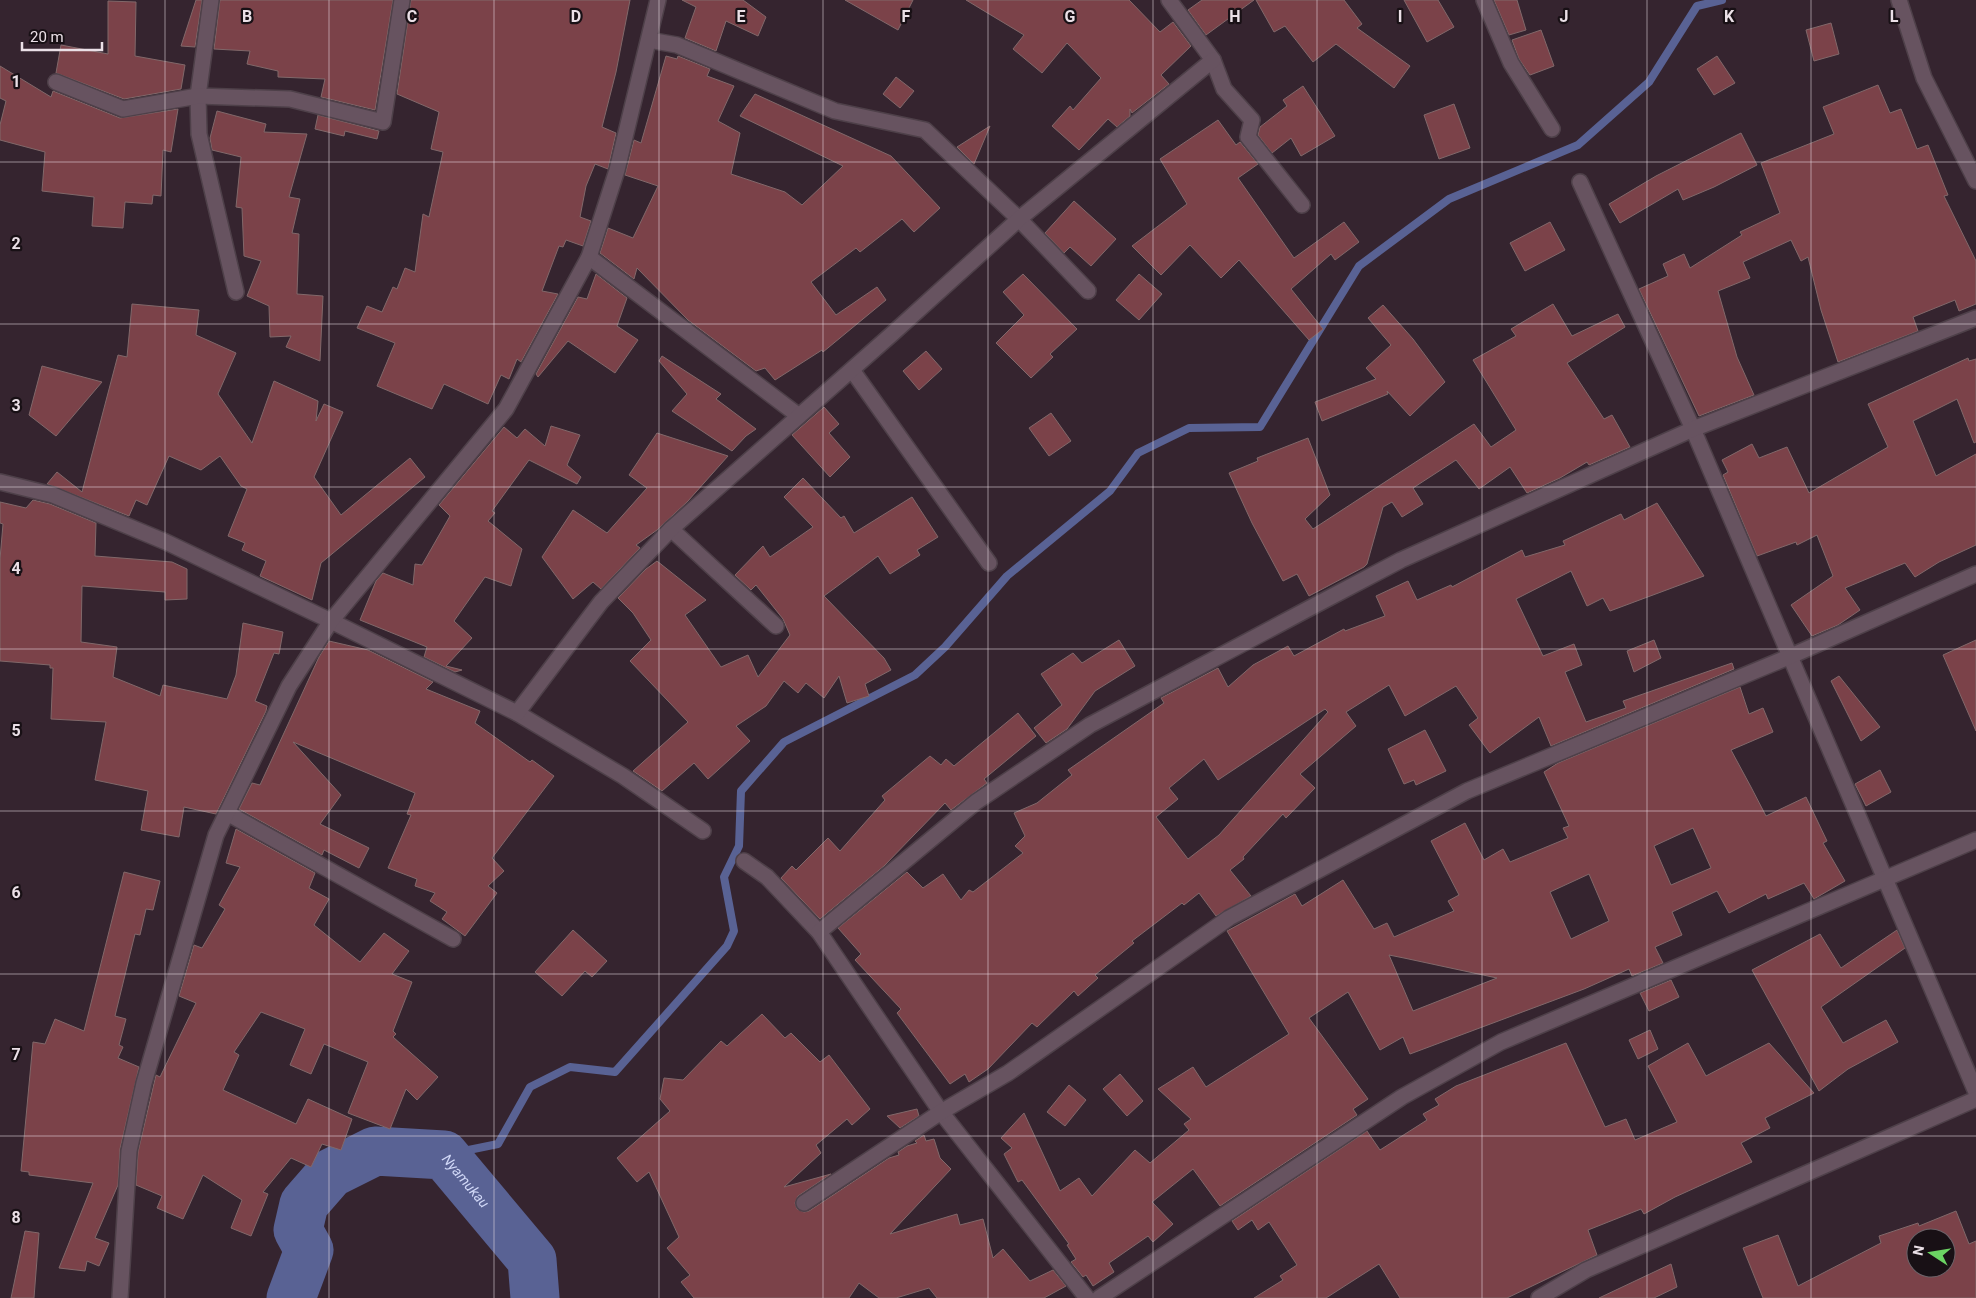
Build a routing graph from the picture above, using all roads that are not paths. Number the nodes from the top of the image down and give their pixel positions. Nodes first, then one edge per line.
1 (211, 0) edge
2 (402, 0) edge
3 (658, 0) edge
4 (1484, 0) edge
5 (1899, 0) edge
6 (1173, 1) edge
7 (649, 40) junction
8 (1213, 60) junction
9 (56, 82) dead end
10 (198, 96) junction
11 (1552, 129) dead end
12 (1976, 181) edge
13 (1580, 182) dead end
14 (1302, 205) dead end
15 (1019, 219) junction
16 (589, 257) junction
17 (1088, 290) dead end
18 (236, 292) dead end
19 (1976, 318) edge
20 (852, 370) junction
21 (799, 416) junction
22 (1693, 429) junction
23 (0, 482) edge
24 (671, 529) junction
25 (989, 563) dead end
26 (1976, 574) edge
27 (331, 621) junction
28 (776, 626) dead end
29 (1791, 656) junction
30 (517, 713) junction
31 (227, 813) junction
32 (703, 831) dead end
33 (1976, 840) edge
34 (744, 861) dead end
35 (1884, 879) junction
36 (819, 932) junction
37 (453, 940) dead end
38 (1976, 1092) edge
39 (1976, 1099) edge
40 (941, 1112) junction
41 (804, 1204) dead end
42 (120, 1298) edge
43 (1087, 1298) edge
44 (1099, 1298) edge
45 (1540, 1298) edge

1 - 10 street
2 - 10 street
3 - 7 street
4 - 11 street
5 - 12 street
6 - 8 street
7 - 15 street
7 - 16 street
8 - 14 street
8 - 15 street
9 - 10 street
10 - 18 street
13 - 22 street
15 - 17 street
15 - 20 street
16 - 21 street
16 - 27 street
19 - 22 street
20 - 21 street
20 - 25 street
21 - 24 street
22 - 29 street
22 - 36 street
23 - 27 street
24 - 28 street
24 - 30 street
26 - 29 street
27 - 30 street
27 - 31 street
29 - 35 street
29 - 40 street
30 - 32 street
31 - 37 street
31 - 42 street
33 - 35 street
34 - 36 street
35 - 38 street
35 - 44 street
36 - 40 street
39 - 45 street
40 - 41 street
40 - 43 street

